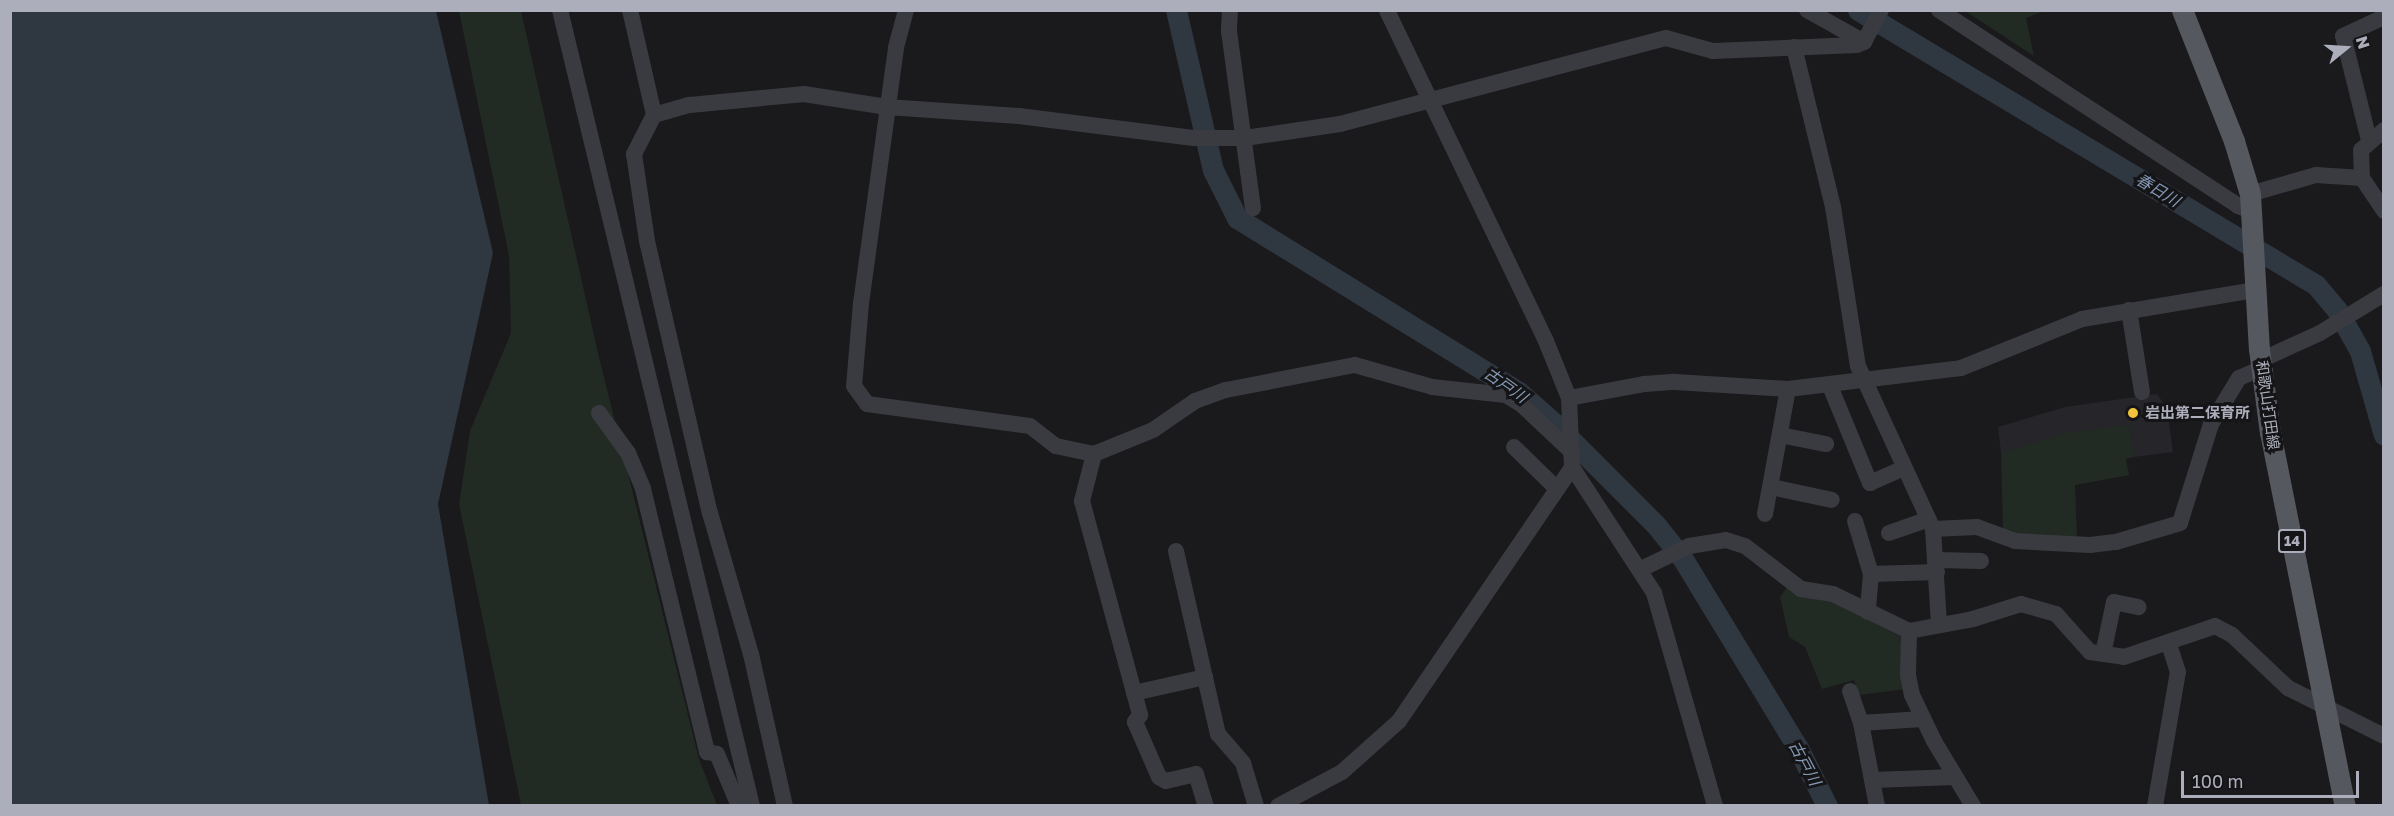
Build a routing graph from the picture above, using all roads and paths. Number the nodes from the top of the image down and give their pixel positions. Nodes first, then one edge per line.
1 (560, 10) edge
2 (630, 10) edge
3 (906, 10) edge
4 (1230, 10) edge
5 (1388, 10) edge
6 (1807, 10) edge
7 (1881, 10) edge
8 (1938, 10) edge
9 (2182, 10) edge
10 (2384, 17) edge
11 (1867, 37) junction
12 (1794, 47) junction
13 (1429, 100) junction
14 (887, 107) junction
15 (654, 115) junction
16 (2384, 130) edge
17 (1245, 138) junction
18 (2369, 140) junction
19 (2362, 178) junction
20 (2251, 207) junction
21 (1253, 208) dead end
22 (2384, 211) edge
23 (2255, 282) junction
24 (2384, 294) edge
25 (2129, 310) junction
26 (2261, 364) junction
27 (1863, 381) junction
28 (1830, 386) junction
29 (1788, 389) junction
30 (2142, 392) dead end
31 (1569, 398) junction
32 (599, 413) dead end
33 (1780, 435) junction
34 (1826, 444) dead end
35 (1514, 447) dead end
36 (1094, 454) junction
37 (1572, 460) junction
38 (1904, 468) junction
39 (1771, 487) junction
40 (1556, 488) junction
41 (1832, 500) dead end
42 (1765, 514) dead end
43 (1855, 521) dead end
44 (1931, 524) junction
45 (1889, 533) dead end
46 (1176, 551) dead end
47 (1981, 561) dead end
48 (1936, 566) junction
49 (1641, 569) junction
50 (1871, 574) junction
51 (2138, 607) dead end
52 (1868, 612) junction
53 (1939, 624) junction
54 (1909, 631) junction
55 (2169, 645) junction
56 (2103, 654) junction
57 (1205, 677) junction
58 (1850, 691) dead end
59 (1134, 693) junction
60 (2326, 710) junction
61 (1922, 720) junction
62 (1862, 723) junction
63 (2384, 736) edge
64 (1955, 777) junction
65 (1873, 780) junction
66 (739, 806) edge
67 (752, 806) edge
68 (785, 806) edge
69 (1206, 806) edge
70 (1256, 806) edge
71 (1278, 806) edge
72 (1715, 806) edge
73 (1877, 806) edge
74 (1973, 806) edge
75 (2155, 806) edge
76 (2345, 806) edge

1 - 67 street
2 - 15 street
3 - 14 street
4 - 17 street
5 - 13 street
6 - 11 street
7 - 11 street
8 - 20 street
9 - 20 main road, 和歌山打田線 / 14
10 - 18 street
11 - 12 street
12 - 13 street
12 - 27 street
13 - 17 street
13 - 31 street
14 - 15 street
14 - 17 street
14 - 36 street
15 - 68 street
16 - 18 street
17 - 21 street
18 - 19 street
19 - 20 street
19 - 22 street
20 - 23 main road, 和歌山打田線 / 14
23 - 25 street
23 - 26 main road, 和歌山打田線 / 14
24 - 26 street
25 - 27 street
25 - 30 street
26 - 44 street
26 - 60 main road, 和歌山打田線 / 14
27 - 28 street
27 - 38 street
28 - 29 street
28 - 38 street
29 - 31 street
29 - 33 street
31 - 37 street
32 - 66 street
33 - 34 street
33 - 39 street
35 - 40 street
36 - 37 street
36 - 59 street
37 - 40 street
37 - 49 street
38 - 44 street
39 - 41 street
39 - 42 street
40 - 71 street
43 - 50 street
44 - 45 street
44 - 48 street
46 - 57 street
47 - 48 street
48 - 50 street
48 - 53 street
49 - 52 street
49 - 72 street
50 - 52 street
51 - 56 street
52 - 54 street
53 - 54 street
53 - 56 street
54 - 61 street
55 - 56 street
55 - 60 street
55 - 75 street
57 - 59 street
57 - 70 street
58 - 62 street
59 - 69 street
60 - 63 street
60 - 76 main road, 和歌山打田線 / 14
61 - 62 street
61 - 64 street
62 - 65 street
64 - 65 street
64 - 74 street
65 - 73 street

